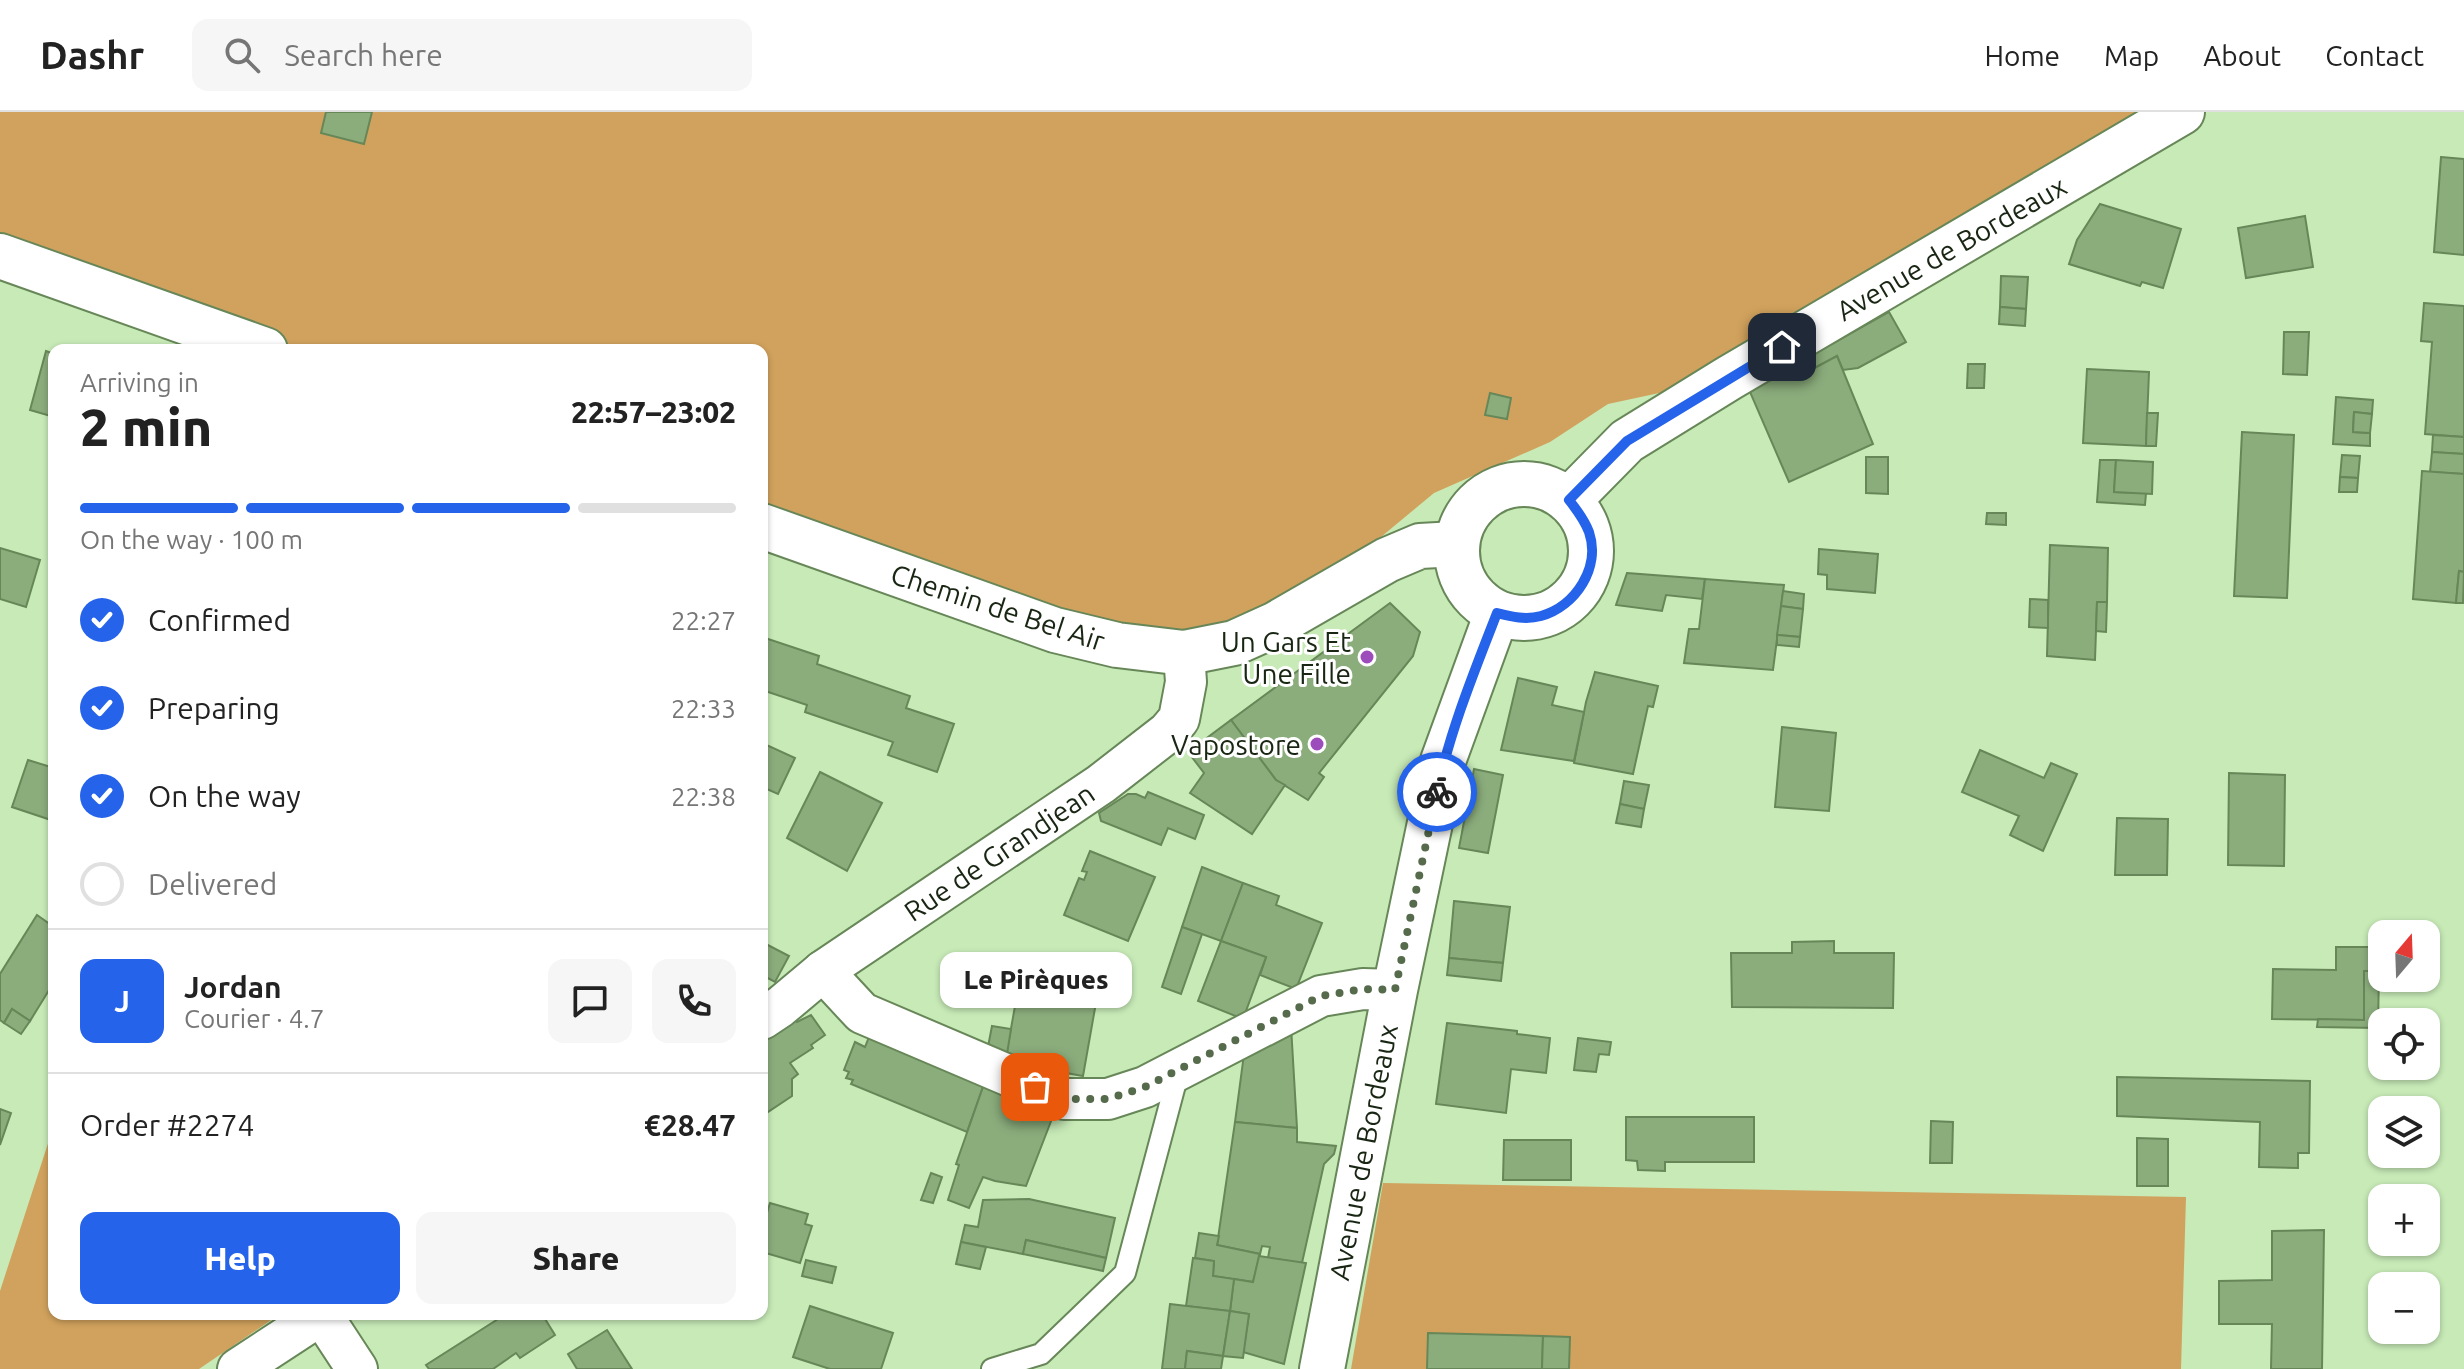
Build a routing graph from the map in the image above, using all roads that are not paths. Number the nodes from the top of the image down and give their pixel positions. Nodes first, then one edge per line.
1 (2182, 112) edge
2 (0, 256) edge
3 (248, 344) edge
4 (1569, 500) junction
5 (768, 528) edge
6 (1456, 544) junction
7 (1497, 613) junction
8 (1184, 653) junction
9 (823, 971) junction
10 (1395, 990) junction
11 (771, 1013) edge
12 (1179, 1070) junction
13 (313, 1320) edge
14 (326, 1320) edge
15 (238, 1369) edge
16 (357, 1369) edge
17 (992, 1369) edge
18 (1322, 1369) edge

1 - 4 main road, Avenue de Bordeaux
2 - 3 main road
4 - 6 main road
4 - 7 main road
5 - 8 main road, Chemin de Bel Air
6 - 7 main road
6 - 8 main road, Chemin de Bel Air
7 - 10 main road, Avenue de Bordeaux
8 - 9 street, Rue de Grandjean
9 - 11 street, Rue de Grandjean
9 - 12 street
10 - 12 street
10 - 18 main road, Avenue de Bordeaux
12 - 17 lane
13 - 15 street
14 - 16 street

